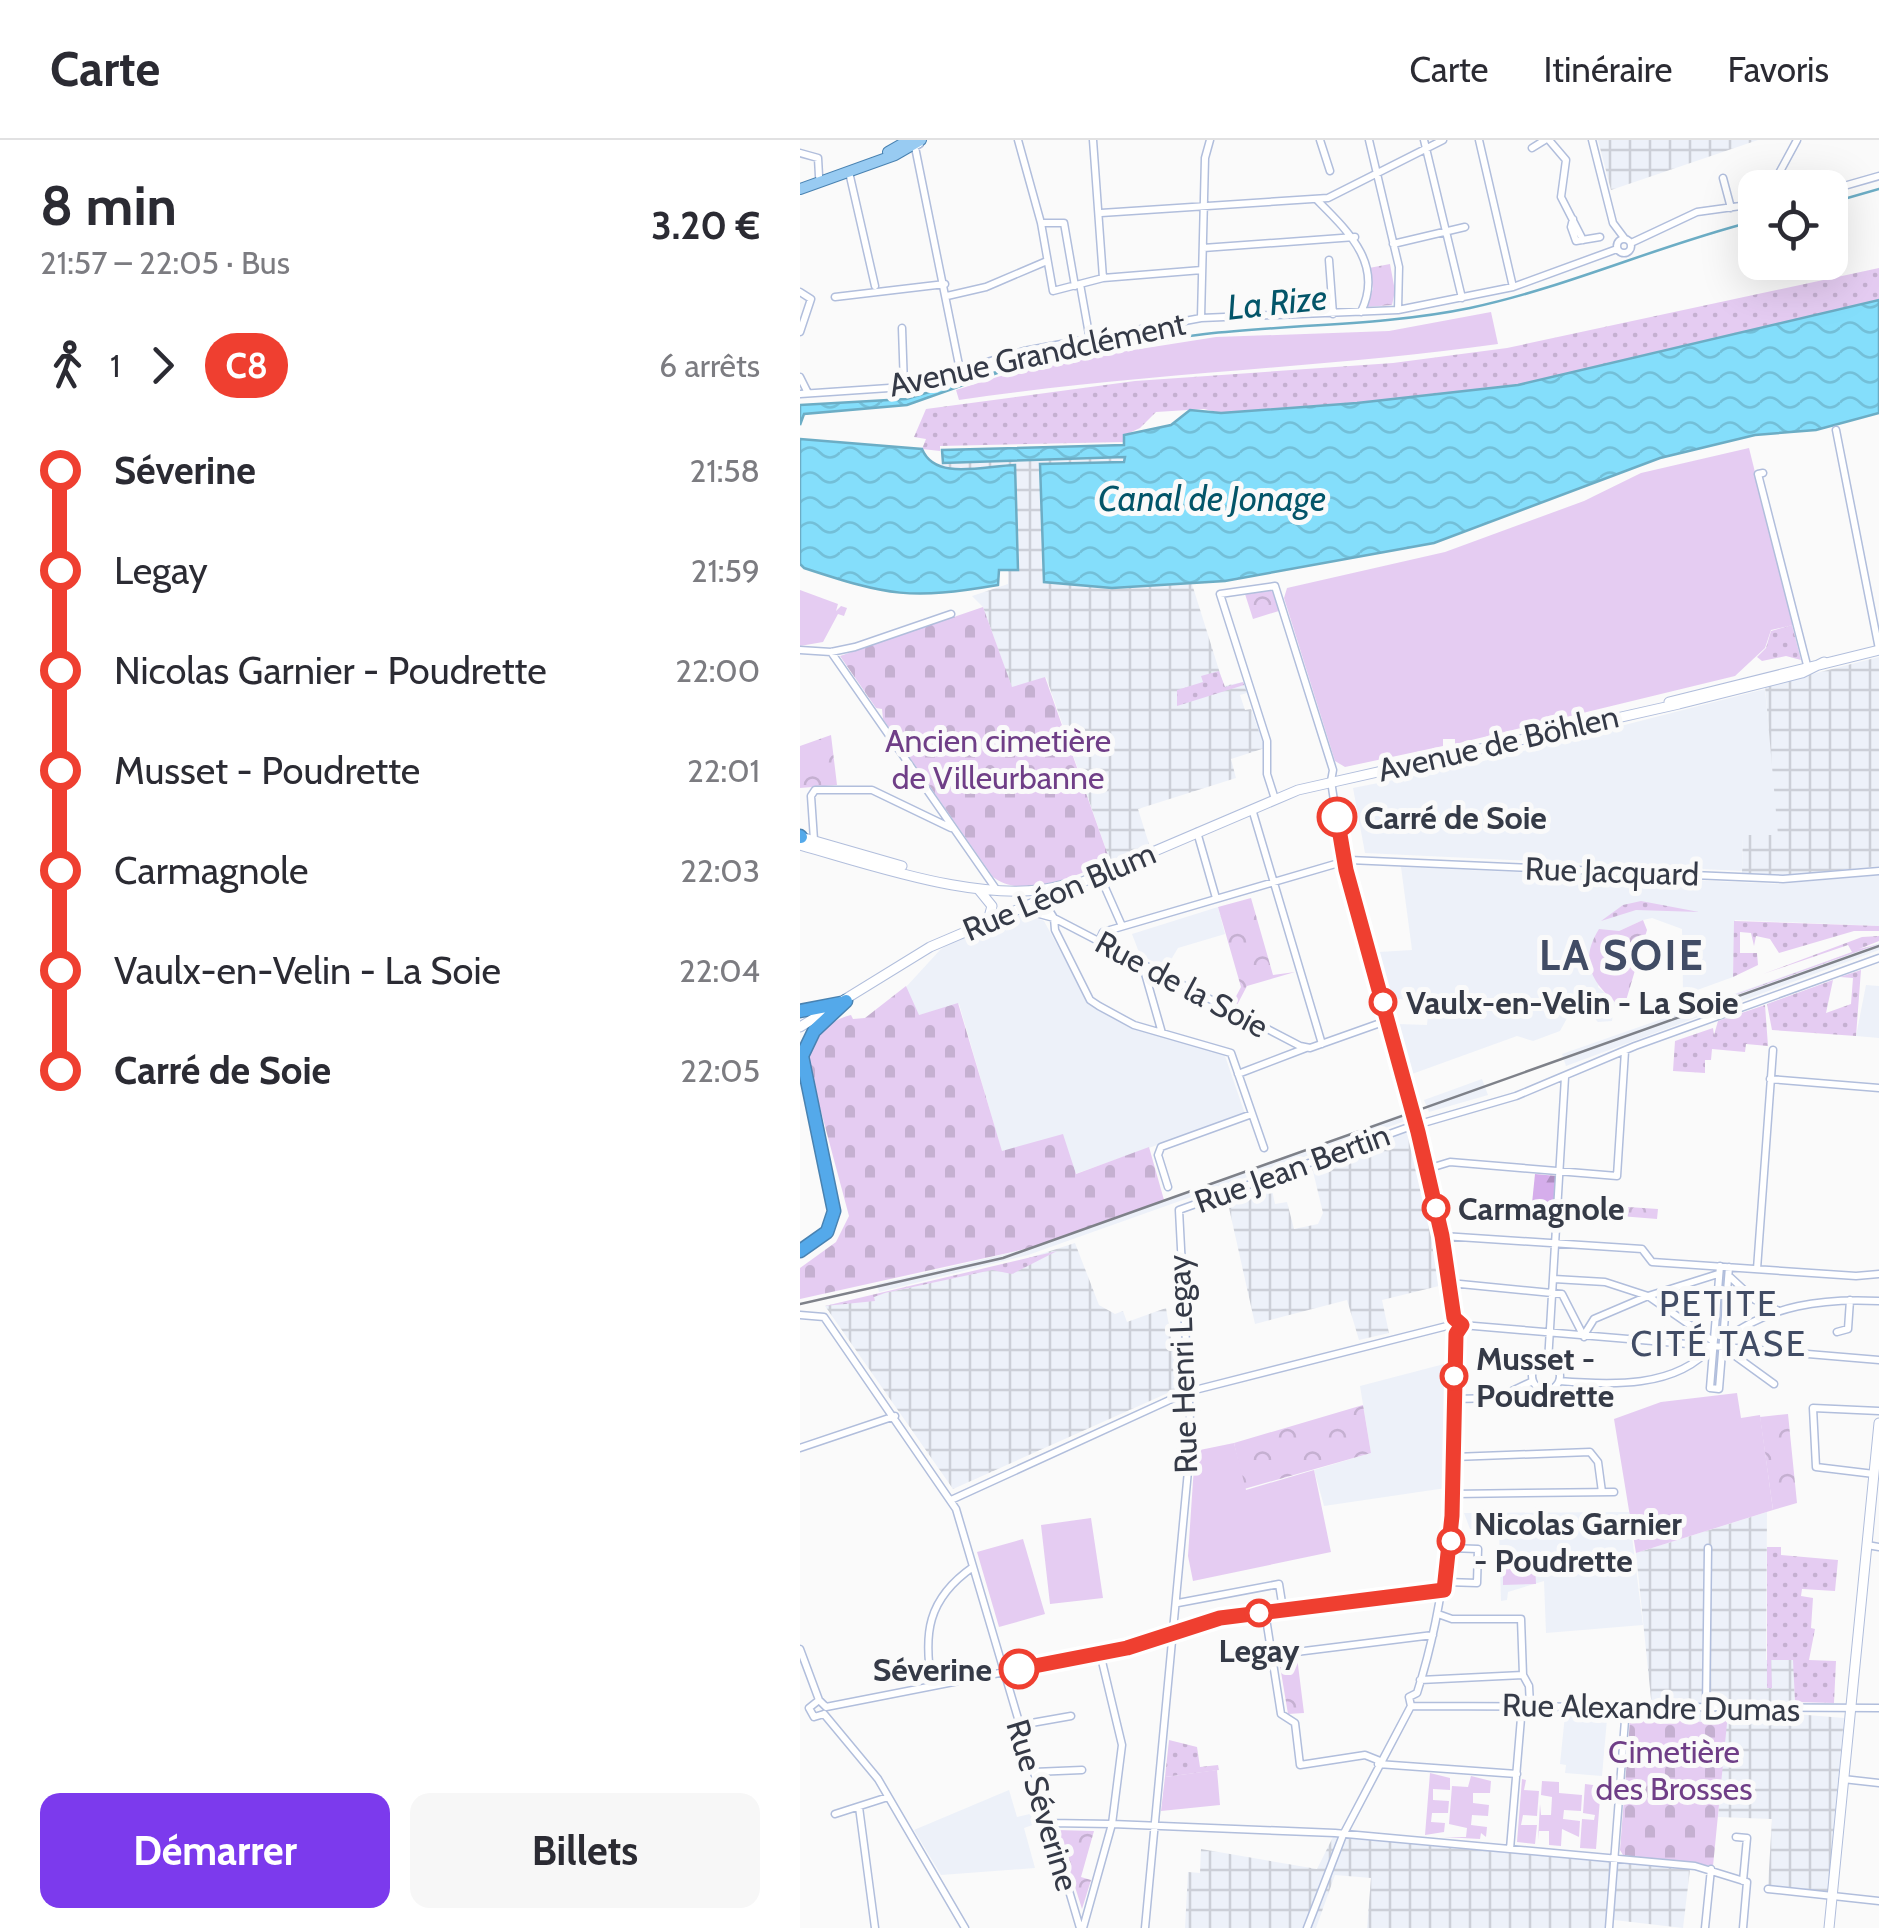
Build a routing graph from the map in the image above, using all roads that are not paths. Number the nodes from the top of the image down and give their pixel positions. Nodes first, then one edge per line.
1 (1018, 140) edge
2 (1093, 140) edge
3 (1210, 140) edge
4 (1320, 140) edge
5 (1369, 140) edge
6 (1444, 140) edge
7 (1478, 140) edge
8 (1547, 140) edge
9 (1592, 140) edge
10 (1797, 140) edge
11 (918, 142) edge
12 (1426, 144) edge
13 (1532, 148) dead end
14 (800, 153) edge
15 (1781, 170) edge
16 (1330, 171) dead end
17 (849, 172) junction
18 (1377, 172) junction
19 (819, 176) junction
20 (1879, 176) edge
21 (1723, 178) dead end
22 (1848, 185) edge
23 (800, 186) edge
24 (1316, 200) junction
25 (1204, 207) junction
26 (1738, 207) edge
27 (1731, 208) junction
28 (1101, 212) junction
29 (1041, 223) junction
30 (1466, 227) dead end
31 (1446, 231) junction
32 (1600, 236) dead end
33 (1355, 237) junction
34 (1628, 241) junction
35 (1394, 244) junction
36 (1203, 248) junction
37 (1330, 260) dead end
38 (1047, 261) junction
39 (1202, 270) junction
40 (1103, 278) junction
41 (946, 284) junction
42 (1077, 285) junction
43 (875, 286) dead end
44 (1513, 287) junction
45 (800, 292) edge
46 (947, 296) junction
47 (835, 298) dead end
48 (1462, 298) junction
49 (1398, 310) junction
50 (1361, 312) junction
51 (1333, 314) junction
52 (1202, 318) junction
53 (902, 328) dead end
54 (800, 332) edge
55 (1090, 340) junction
56 (960, 370) junction
57 (800, 376) edge
58 (904, 387) junction
59 (804, 394) edge
60 (1836, 430) dead end
61 (1763, 473) dead end
62 (951, 614) dead end
63 (800, 650) edge
64 (1879, 650) edge
65 (831, 652) junction
66 (1824, 662) junction
67 (1804, 666) junction
68 (1788, 676) junction
69 (1665, 704) junction
70 (1331, 781) junction
71 (1274, 799) junction
72 (1252, 808) junction
73 (952, 829) junction
74 (1197, 831) junction
75 (804, 837) edge
76 (800, 845) edge
77 (1345, 862) junction
78 (980, 868) junction
79 (1879, 871) edge
80 (1099, 874) junction
81 (932, 878) junction
82 (1273, 882) junction
83 (979, 890) junction
84 (998, 892) junction
85 (1040, 895) junction
86 (1216, 898) junction
87 (1020, 909) junction
88 (1006, 914) junction
89 (1054, 918) junction
90 (988, 922) junction
91 (1068, 925) junction
92 (1122, 926) junction
93 (1060, 939) junction
94 (1099, 940) junction
95 (1879, 958) edge
96 (1142, 963) junction
97 (846, 1002) junction
98 (803, 1018) edge
99 (1386, 1021) junction
100 (1162, 1034) junction
101 (1322, 1044) junction
102 (1308, 1048) junction
103 (1773, 1050) dead end
104 (1625, 1051) junction
105 (1238, 1074) junction
106 (1565, 1076) junction
107 (1770, 1079) junction
108 (1879, 1088) edge
109 (800, 1091) edge
110 (1252, 1114) junction
111 (1416, 1126) junction
112 (1264, 1148) dead end
113 (1427, 1170) junction
114 (1559, 1171) junction
115 (1168, 1186) dead end
116 (1176, 1219) joint
117 (1442, 1236) junction
118 (800, 1238) edge
119 (1556, 1249) junction
120 (800, 1251) edge
121 (1757, 1269) junction
122 (1724, 1271) junction
123 (1879, 1274) edge
124 (1554, 1278) junction
125 (1450, 1283) junction
126 (1553, 1291) junction
127 (1648, 1296) junction
128 (1850, 1300) junction
129 (1879, 1302) edge
130 (1777, 1310) junction
131 (800, 1315) edge
132 (1454, 1318) junction
133 (1462, 1325) junction
134 (1447, 1326) junction
135 (1837, 1332) dead end
136 (1456, 1334) junction
137 (1550, 1334) junction
138 (1584, 1336) junction
139 (1713, 1343) junction
140 (1723, 1344) junction
141 (1879, 1360) edge
142 (1548, 1362) junction
143 (1533, 1381) junction
144 (1559, 1381) junction
145 (1774, 1384) dead end
146 (1187, 1392) junction
147 (1454, 1398) junction
148 (1879, 1411) edge
149 (895, 1416) junction
150 (1879, 1423) edge
151 (800, 1448) edge
152 (1454, 1457) junction
153 (1874, 1474) junction
154 (1602, 1492) junction
155 (1614, 1492) dead end
156 (1453, 1494) junction
157 (951, 1500) junction
158 (1867, 1545) junction
159 (1879, 1547) edge
160 (1450, 1548) junction
161 (1708, 1548) dead end
162 (973, 1568) junction
163 (1445, 1586) junction
164 (1178, 1603) junction
165 (1283, 1610) junction
166 (1266, 1612) junction
167 (1438, 1614) junction
168 (1175, 1631) junction
169 (1433, 1635) junction
170 (800, 1649) edge
171 (1100, 1653) junction
172 (1272, 1656) junction
173 (1003, 1672) junction
174 (1523, 1675) junction
175 (1420, 1680) junction
176 (932, 1686) junction
177 (1416, 1694) junction
178 (818, 1700) junction
179 (1422, 1703) junction
180 (1526, 1705) junction
181 (1411, 1706) junction
182 (1626, 1707) junction
183 (804, 1708) edge
184 (1706, 1708) junction
185 (1879, 1708) edge
186 (1850, 1709) junction
187 (825, 1711) junction
188 (1071, 1716) dead end
189 (1020, 1725) junction
190 (1379, 1762) junction
191 (1082, 1770) dead end
192 (1034, 1772) junction
193 (1516, 1774) junction
194 (1843, 1779) junction
195 (1879, 1783) edge
196 (888, 1796) junction
197 (858, 1807) junction
198 (835, 1814) dead end
199 (1049, 1823) junction
200 (1112, 1824) junction
201 (1155, 1826) junction
202 (1343, 1834) junction
203 (1736, 1836) dead end
204 (1510, 1849) junction
205 (1614, 1857) junction
206 (1711, 1869) junction
207 (1745, 1882) junction
208 (1768, 1889) dead end
209 (1832, 1898) junction
210 (1879, 1902) edge
211 (876, 1928) edge
212 (965, 1928) edge
213 (1082, 1928) edge
214 (1144, 1928) edge
215 (1307, 1928) edge
216 (1609, 1928) edge
217 (1706, 1928) edge
218 (1743, 1928) edge
219 (1829, 1928) edge

1 - 29 street
2 - 28 street
3 - 25 street
4 - 16 street
5 - 18 street
6 - 12 street
7 - 44 street
8 - 13 street
8 - 32 street
9 - 34 street
10 - 15 street
11 - 17 main road
11 - 19 main road
11 - 41 street
12 - 18 street
12 - 31 street
14 - 19 street
17 - 23 main road
17 - 43 street
18 - 24 street
18 - 35 street
19 - 23 main road
20 - 22 street
21 - 27 street
24 - 25 street
24 - 33 street
25 - 28 street
25 - 36 street
26 - 27 street
27 - 34 street
28 - 40 street
29 - 38 street
29 - 42 street
30 - 31 street
31 - 35 street
31 - 48 street
33 - 36 street
33 - 50 street
34 - 44 street, Avenue Grandclément
35 - 49 street
36 - 39 street
37 - 51 street
38 - 42 street
38 - 46 street
39 - 40 street
39 - 52 street
40 - 42 street
41 - 46 street
41 - 47 street
42 - 55 street
44 - 48 street, Avenue Grandclément
45 - 54 street
46 - 56 street
48 - 49 street, Avenue Grandclément
49 - 50 street, Avenue Grandclément
50 - 51 street, Avenue Grandclément
51 - 52 street, Avenue Grandclément
52 - 55 street, Avenue Grandclément
53 - 58 street
55 - 56 street, Avenue Grandclément
56 - 58 street, Avenue Grandclément
57 - 59 street
58 - 59 street, Avenue Grandclément
60 - 64 street
61 - 67 street
62 - 65 street
63 - 65 street
64 - 66 main road, Avenue de Böhlen
65 - 73 street
66 - 67 main road, Avenue de Böhlen
66 - 68 main road, Avenue de Böhlen
67 - 68 main road, Avenue de Böhlen
67 - 69 main road, Avenue de Böhlen
68 - 69 main road, Avenue de Böhlen
69 - 70 main road, Avenue de Böhlen
70 - 71 main road, Rue Léon Blum
70 - 71 street
70 - 77 street
71 - 72 main road, Rue Léon Blum
72 - 74 main road, Rue Léon Blum
72 - 82 street
73 - 75 street
73 - 78 street
74 - 80 main road, Rue Léon Blum
74 - 86 street
75 - 81 main road
76 - 81 main road
77 - 79 street, Rue Jacquard
77 - 82 street, Rue Jacquard
77 - 99 street
78 - 83 street
78 - 84 street
80 - 85 main road, Rue Léon Blum
80 - 92 street
81 - 83 main road
82 - 86 street, Rue Jacquard
82 - 101 street
83 - 84 main road
83 - 90 main road
84 - 85 main road
84 - 88 main road
85 - 87 main road, Rue Léon Blum
85 - 89 street, Rue de la Soie
86 - 92 street, Rue Jacquard
87 - 88 main road, Rue Léon Blum
87 - 89 street, Rue de la Soie
88 - 90 main road, Rue Léon Blum
89 - 91 street, Rue de la Soie
89 - 93 street
90 - 97 main road, Rue Léon Blum
91 - 93 street
91 - 94 street, Rue de la Soie
92 - 94 street, Rue Jacquard
93 - 100 street
94 - 96 street, Rue de la Soie
95 - 104 street
96 - 100 street
96 - 102 street, Rue de la Soie
97 - 98 highway
97 - 120 highway
99 - 101 street
99 - 111 street
100 - 105 street
101 - 102 street
102 - 105 street
103 - 107 street
104 - 106 street
104 - 114 street
105 - 110 street
106 - 111 street
106 - 114 street
107 - 108 street
107 - 121 street
109 - 118 highway
110 - 112 street
110 - 115 street
111 - 113 street
111 - 116 street, Rue Jean Bertin
113 - 114 street
113 - 117 street
114 - 119 street
116 - 146 street, Rue Henri Legay
117 - 119 street
117 - 125 street
119 - 122 street
119 - 124 street
121 - 122 street
121 - 123 street
122 - 127 street
122 - 130 street
122 - 139 street
122 - 140 street
124 - 126 street
124 - 127 street
125 - 126 street
125 - 132 street
126 - 137 street
126 - 138 street
127 - 138 street
127 - 139 street
128 - 129 street
128 - 130 street
128 - 135 street
130 - 140 street
131 - 149 street, Rue Séverine
132 - 133 street
132 - 134 street
133 - 136 street
133 - 137 street
134 - 136 street
134 - 146 street
136 - 147 street
137 - 138 street
137 - 142 street
138 - 139 street
139 - 140 street
139 - 140 street
139 - 144 street
140 - 141 street
140 - 145 street
142 - 143 street
142 - 144 street
143 - 144 street
143 - 147 street
146 - 157 street
146 - 164 street, Rue Henri Legay
147 - 152 street
148 - 153 street
149 - 151 street
149 - 157 street, Rue Séverine
150 - 153 main road
152 - 154 street
152 - 156 street
153 - 158 main road
154 - 155 street
154 - 156 street
156 - 160 street
157 - 162 street, Rue Séverine
158 - 159 street
158 - 186 main road
160 - 163 street
160 - 163 street
161 - 184 street
162 - 173 street, Rue Séverine
162 - 176 street
163 - 165 street
163 - 167 street
164 - 165 street
164 - 168 street, Rue Henri Legay
165 - 166 street
166 - 168 street
166 - 172 street
167 - 169 street
167 - 174 street
168 - 171 street
168 - 201 street, Rue Henri Legay
169 - 172 street
169 - 175 street
170 - 178 street
171 - 173 street
171 - 200 street
172 - 190 street
173 - 176 street
173 - 189 street, Rue Séverine
174 - 175 street
174 - 180 street
175 - 177 street
176 - 187 street
177 - 179 street
177 - 181 street
178 - 183 street
178 - 187 street
179 - 180 street, Rue Alexandre Dumas
179 - 181 street, Rue Alexandre Dumas
180 - 182 street, Rue Alexandre Dumas
180 - 193 street
181 - 190 street
182 - 184 street, Rue Alexandre Dumas
182 - 205 street
183 - 187 street
184 - 186 street, Rue Alexandre Dumas
185 - 186 street, Rue Alexandre Dumas
186 - 194 main road
187 - 196 street
188 - 189 street
189 - 192 street, Rue Séverine
190 - 193 street
190 - 202 street
191 - 192 street
192 - 199 street, Rue Séverine
193 - 204 street
194 - 195 street
194 - 209 main road
196 - 197 street
196 - 212 street
197 - 198 street
197 - 211 street
199 - 200 street
199 - 213 street, Rue Séverine
200 - 201 street
200 - 213 street
201 - 202 street
201 - 214 street, Rue Henri Legay
202 - 204 street
202 - 215 street
203 - 207 street
204 - 205 street
205 - 206 street
205 - 216 street
206 - 207 street
206 - 217 street
207 - 218 street
208 - 209 street
209 - 210 street
209 - 219 main road

